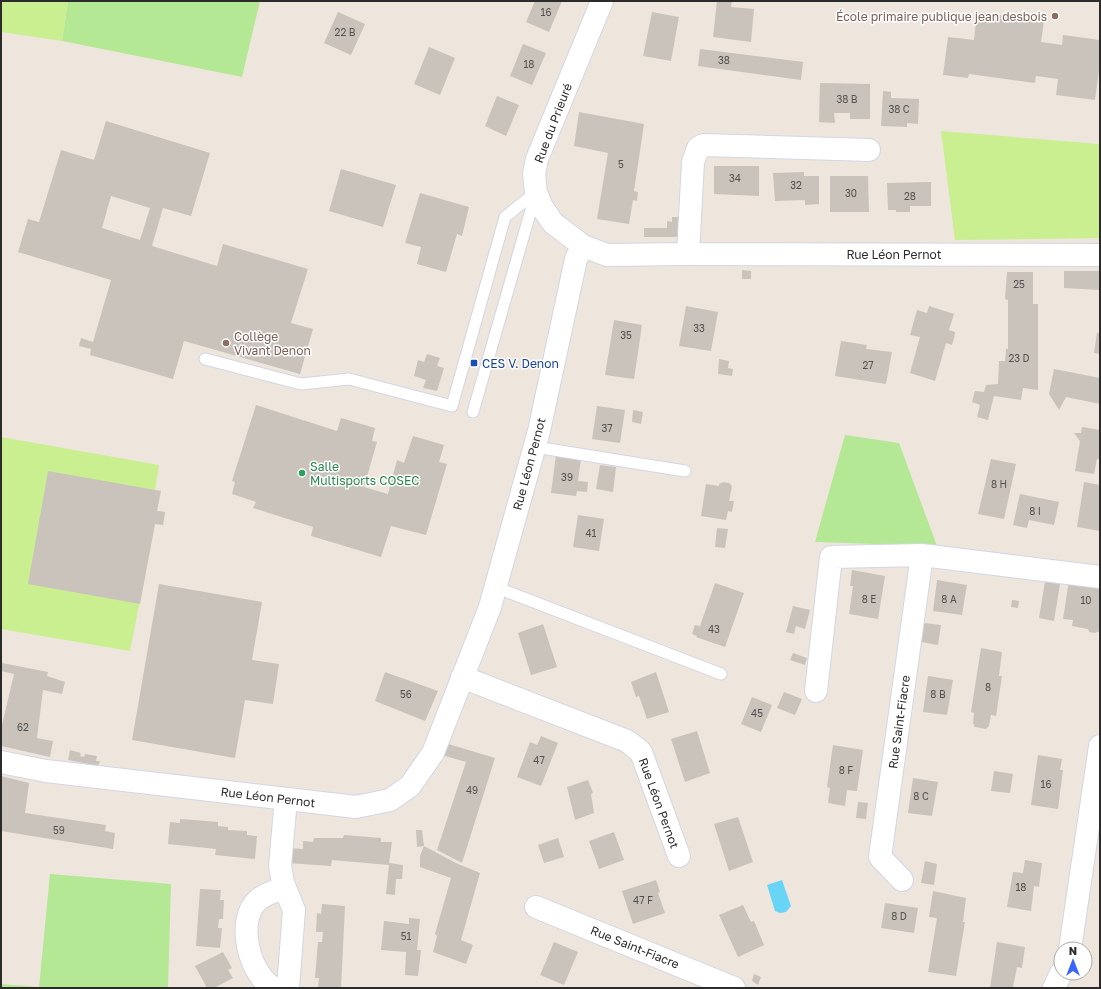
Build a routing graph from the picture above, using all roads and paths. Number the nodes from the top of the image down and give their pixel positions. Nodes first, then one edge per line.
1 (602, 1) edge
2 (869, 150) dead end
3 (536, 192) junction
4 (577, 242) junction
5 (688, 254) junction
6 (1100, 255) edge
7 (205, 359) dead end
8 (473, 412) dead end
9 (535, 447) junction
10 (685, 471) dead end
11 (922, 555) junction
12 (1100, 577) edge
13 (495, 587) junction
14 (721, 674) dead end
15 (462, 677) junction
16 (816, 691) dead end
17 (1100, 746) edge
18 (1, 762) edge
19 (286, 799) junction
20 (678, 856) dead end
21 (902, 880) dead end
22 (285, 888) junction
23 (536, 907) dead end
24 (1071, 941) edge
25 (274, 988) edge
26 (288, 988) edge
27 (734, 988) edge

1 - 3 street, Rue du Prieuré
2 - 5 street
3 - 4 street, Rue du Prieuré
3 - 7 lane
3 - 8 lane
4 - 5 street, Rue Léon Pernot
4 - 9 street, Rue Léon Pernot
5 - 6 street, Rue Léon Pernot
9 - 10 lane
9 - 13 street, Rue Léon Pernot
11 - 12 street
11 - 16 street
11 - 21 street, Rue Saint-Fiacre
13 - 14 lane
13 - 15 street, Rue Léon Pernot
15 - 19 street, Rue Léon Pernot
15 - 20 street, Rue Léon Pernot
17 - 24 street
18 - 19 street, Rue Léon Pernot
19 - 22 street
22 - 25 street
22 - 26 street
23 - 27 street, Rue Saint-Fiacre

